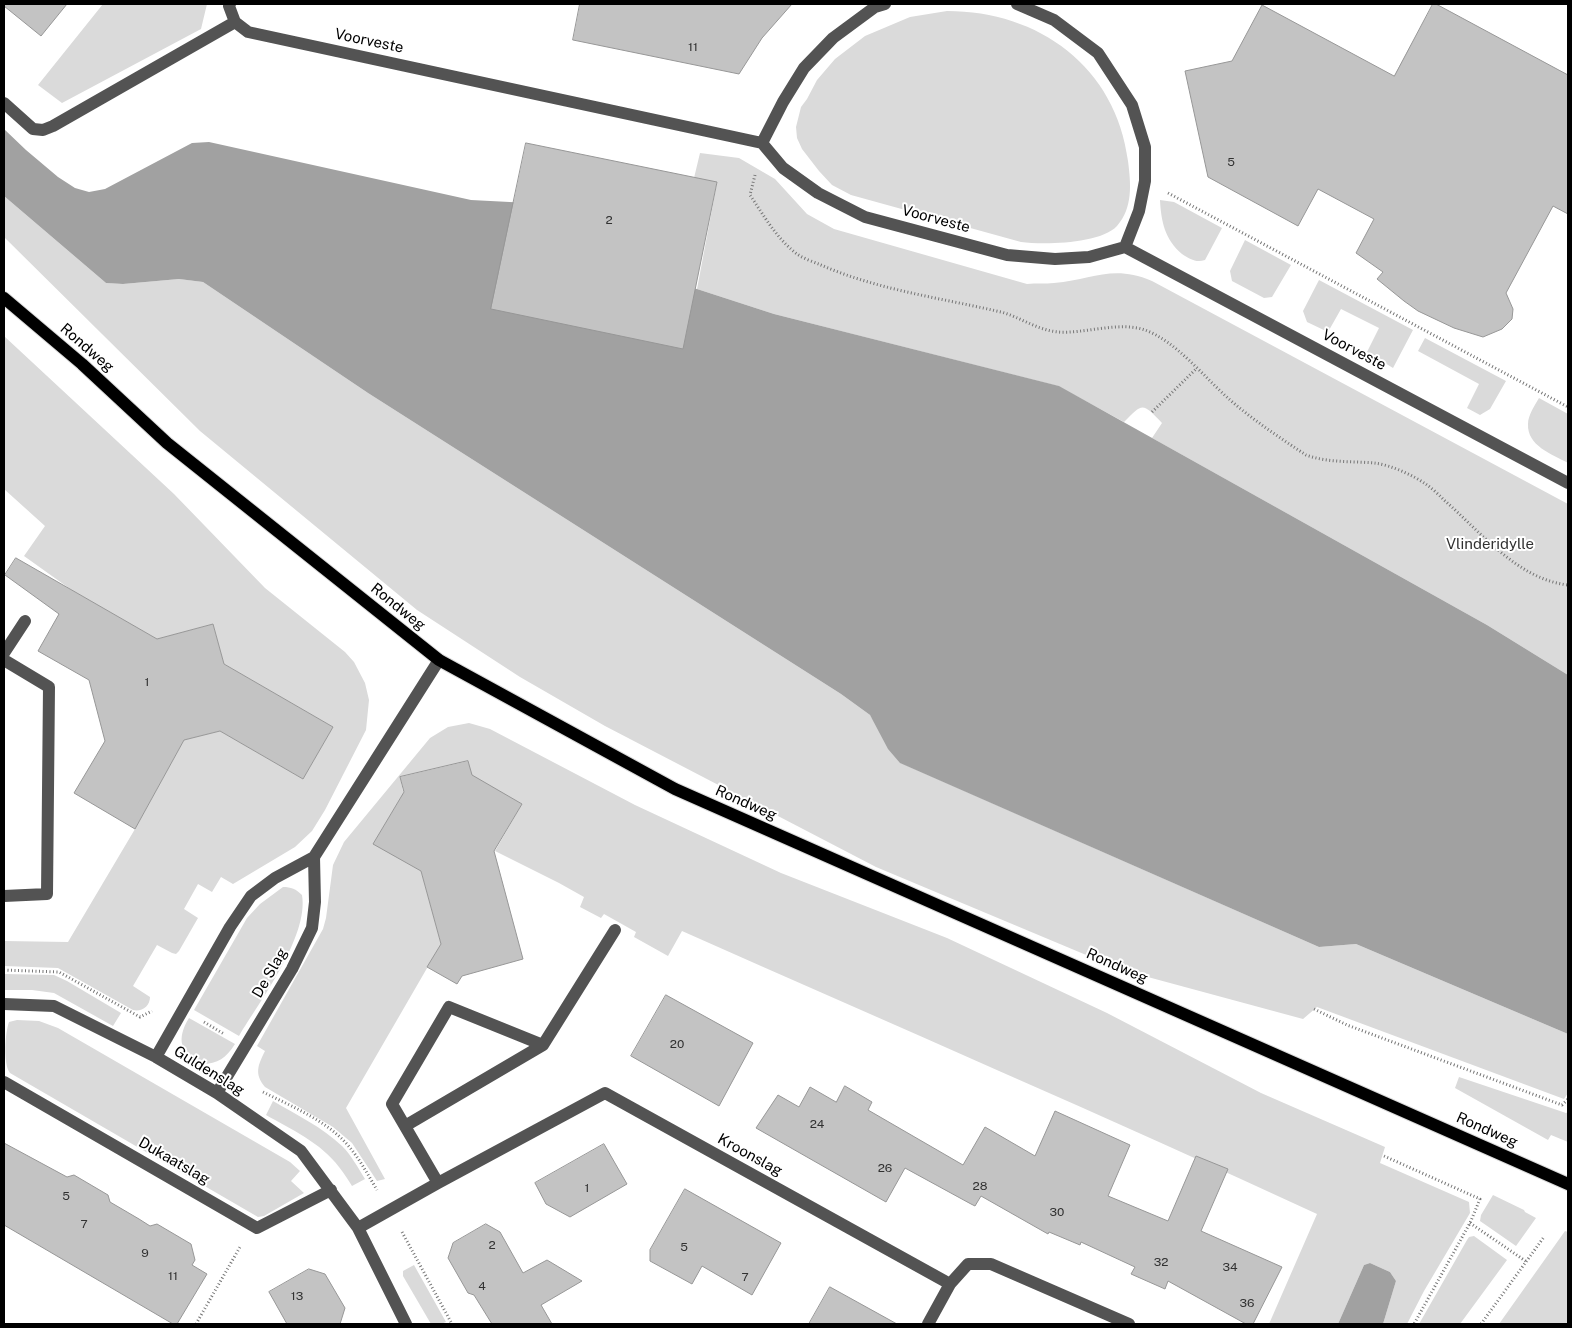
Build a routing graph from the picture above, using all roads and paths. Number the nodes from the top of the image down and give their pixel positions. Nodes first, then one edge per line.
1 (230, 4) edge
2 (885, 4) edge
3 (1017, 4) edge
4 (235, 22) junction
5 (4, 103) edge
6 (762, 143) junction
7 (1146, 181) junction
8 (1125, 247) junction
9 (4, 298) edge
10 (1197, 368) junction
11 (1568, 407) edge
12 (1152, 412) dead end
13 (1568, 483) edge
14 (1568, 584) edge
15 (25, 621) dead end
16 (4, 653) edge
17 (4, 660) edge
18 (439, 660) junction
19 (314, 857) junction
20 (4, 896) edge
21 (614, 930) dead end
22 (4, 1004) edge
23 (1314, 1009) dead end
24 (543, 1044) junction
25 (156, 1057) junction
26 (4, 1082) edge
27 (217, 1093) junction
28 (1568, 1099) edge
29 (405, 1126) junction
30 (1384, 1156) dead end
31 (438, 1183) junction
32 (1568, 1184) edge
33 (331, 1190) junction
34 (390, 1210) junction
35 (1470, 1223) junction
36 (253, 1225) junction
37 (358, 1228) junction
38 (1544, 1237) dead end
39 (1527, 1262) junction
40 (950, 1284) junction
41 (196, 1324) edge
42 (406, 1324) edge
43 (452, 1324) edge
44 (928, 1324) edge
45 (1130, 1324) edge
46 (1414, 1324) edge
47 (1481, 1324) edge

1 - 4 street
2 - 6 street
3 - 7 street
4 - 5 street
4 - 6 street, Voorveste
6 - 8 street, Voorveste
6 - 10 path
7 - 8 street
7 - 11 path
8 - 13 street, Voorveste
9 - 18 main road, Rondweg
10 - 12 path
10 - 14 path
15 - 16 street
17 - 20 street
18 - 19 street
18 - 32 main road, Rondweg
19 - 25 street
19 - 27 street, De Slag
21 - 24 street
22 - 25 street, Guldenslag
23 - 28 path
24 - 29 street
24 - 29 street
25 - 27 street, Guldenslag
26 - 36 street, Dukaatslag
27 - 33 street, Guldenslag
29 - 31 street
30 - 35 path
31 - 34 street, Kroonslag
31 - 40 street, Kroonslag
33 - 36 street
33 - 37 street, Guldenslag
34 - 37 street, Kroonslag
34 - 43 path
35 - 39 path
35 - 46 path
36 - 41 path
37 - 42 street
38 - 39 path
39 - 47 path
40 - 44 street
40 - 45 street

